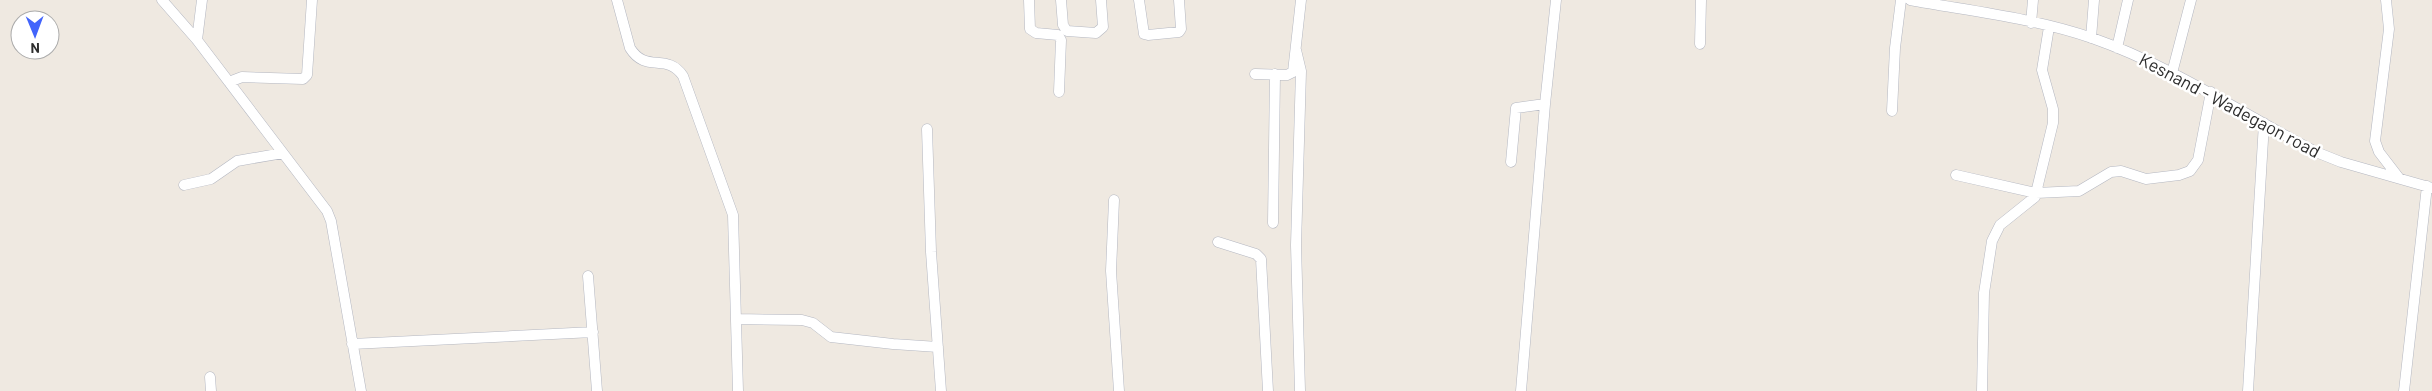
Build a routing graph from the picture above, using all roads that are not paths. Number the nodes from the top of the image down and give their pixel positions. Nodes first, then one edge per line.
1 (162, 0) edge
2 (202, 0) edge
3 (312, 0) edge
4 (617, 0) edge
5 (1029, 0) edge
6 (1061, 0) edge
7 (1101, 0) edge
8 (1139, 0) edge
9 (1179, 0) edge
10 (1301, 0) edge
11 (1556, 0) edge
12 (1701, 0) edge
13 (1901, 0) edge
14 (1910, 0) edge
15 (2033, 0) edge
16 (2094, 0) edge
17 (2128, 0) edge
18 (2191, 0) edge
19 (2386, 0) edge
20 (2032, 23) junction
21 (2049, 27) junction
22 (1063, 34) junction
23 (2091, 38) junction
24 (197, 40) junction
25 (1700, 44) dead end
26 (2117, 48) junction
27 (1296, 50) junction
28 (2172, 73) junction
29 (1255, 74) dead end
30 (1275, 74) junction
31 (229, 82) junction
32 (1059, 92) dead end
33 (2211, 92) junction
34 (1545, 104) junction
35 (1892, 111) dead end
36 (2264, 123) junction
37 (927, 130) dead end
38 (283, 153) junction
39 (1511, 162) dead end
40 (1956, 175) dead end
41 (2399, 178) junction
42 (184, 185) dead end
43 (2430, 187) edge
44 (2036, 193) junction
45 (1114, 200) dead end
46 (1273, 224) dead end
47 (1218, 242) dead end
48 (588, 276) dead end
49 (736, 319) junction
50 (593, 332) junction
51 (352, 344) junction
52 (938, 347) junction
53 (210, 377) dead end
54 (211, 391) edge
55 (362, 391) edge
56 (597, 391) edge
57 (738, 391) edge
58 (941, 391) edge
59 (1119, 391) edge
60 (1268, 391) edge
61 (1300, 391) edge
62 (1521, 391) edge
63 (1982, 391) edge
64 (2248, 391) edge
65 (2404, 391) edge

1 - 24 street
2 - 24 street
3 - 31 street
4 - 49 street
5 - 22 street
6 - 22 street
7 - 22 street
8 - 9 street
10 - 27 street
11 - 34 street
12 - 25 street
13 - 35 street
14 - 20 street, Kesnand - Wadegaon road
15 - 20 street
16 - 23 street
17 - 26 street
18 - 28 street
19 - 41 street
20 - 21 street, Kesnand - Wadegaon road
21 - 23 street, Kesnand - Wadegaon road
21 - 44 street
22 - 32 street
23 - 26 street, Kesnand - Wadegaon road
24 - 31 street
26 - 28 street, Kesnand - Wadegaon road
27 - 30 street
27 - 61 street
28 - 33 street, Kesnand - Wadegaon road
29 - 30 street
30 - 46 street
31 - 38 street
33 - 36 street, Kesnand - Wadegaon road
33 - 44 street
34 - 39 street
34 - 62 street
36 - 41 street, Kesnand - Wadegaon road
36 - 64 street
37 - 52 street
38 - 42 street
38 - 51 street
40 - 44 street
41 - 43 street, Kesnand - Wadegaon road
43 - 65 street
44 - 63 street
45 - 59 street
47 - 60 street
48 - 50 street
49 - 52 street
49 - 57 street
50 - 51 street
50 - 56 street
51 - 55 street
52 - 58 street
53 - 54 street

